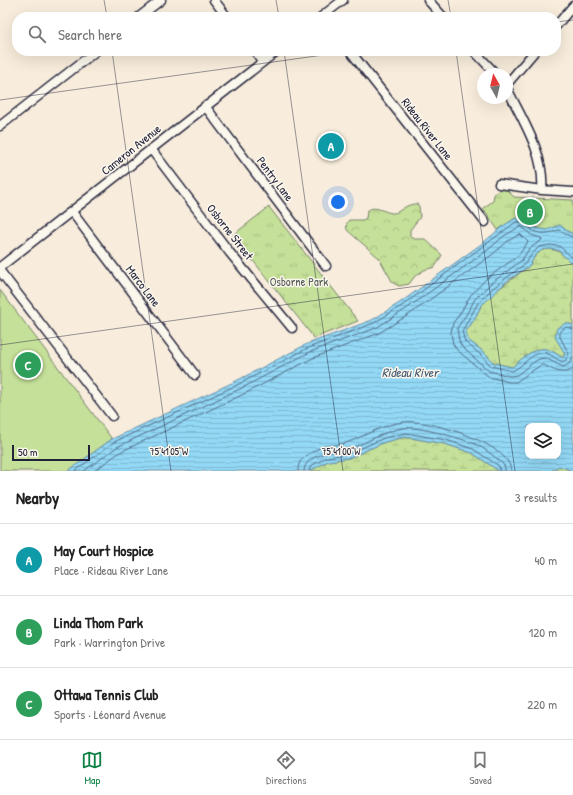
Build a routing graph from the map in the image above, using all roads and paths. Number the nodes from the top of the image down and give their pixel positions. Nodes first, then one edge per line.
1 (161, 0) edge
2 (214, 0) edge
3 (343, 0) edge
4 (428, 0) edge
5 (573, 6) edge
6 (145, 12) edge
7 (223, 12) edge
8 (328, 12) edge
9 (439, 12) edge
10 (561, 20) edge
11 (90, 56) edge
12 (258, 56) edge
13 (271, 56) edge
14 (354, 56) edge
15 (479, 56) edge
16 (531, 56) edge
17 (263, 62) junction
18 (490, 68) edge
19 (513, 77) edge
20 (513, 100) edge
21 (204, 106) junction
22 (0, 126) edge
23 (151, 149) junction
24 (499, 184) dead end
25 (542, 190) junction
26 (573, 192) edge
27 (72, 212) junction
28 (485, 222) dead end
29 (326, 266) dead end
30 (0, 267) edge
31 (0, 271) edge
32 (292, 328) dead end
33 (195, 375) dead end
34 (112, 416) dead end

1 - 6 street
2 - 7 street
3 - 8 street
4 - 9 street
5 - 10 street
11 - 22 street
12 - 17 street
13 - 17 street, Cameron Avenue
14 - 28 street, Rideau River Lane
15 - 18 street
16 - 19 street
17 - 21 street, Cameron Avenue
20 - 25 street
21 - 23 street, Cameron Avenue
21 - 29 street, Pentry Lane
23 - 27 street, Cameron Avenue
23 - 32 street, Osborne Street
24 - 25 street
25 - 26 street
27 - 30 street, Cameron Avenue
27 - 33 street, Marco Lane
31 - 34 street

